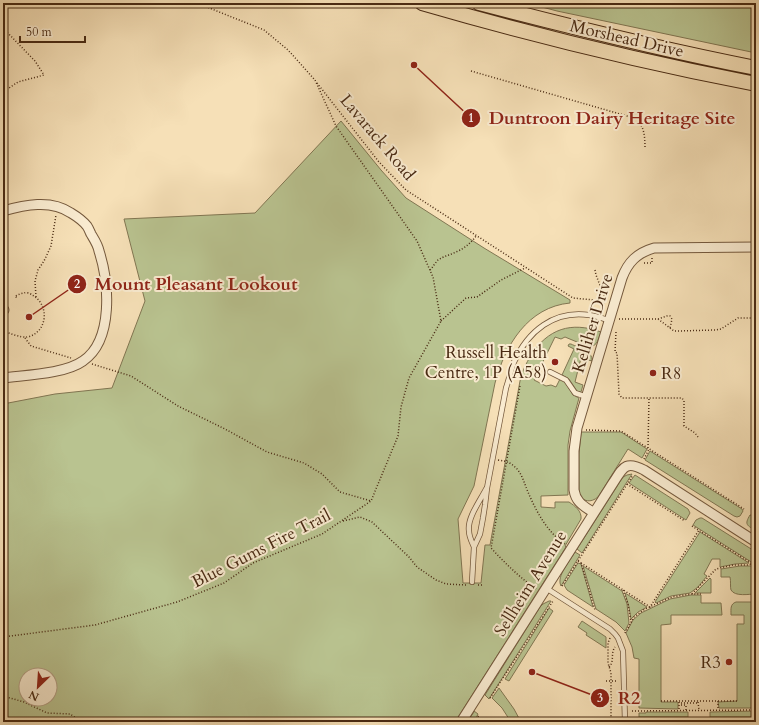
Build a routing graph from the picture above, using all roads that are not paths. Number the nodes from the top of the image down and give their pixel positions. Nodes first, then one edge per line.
1 (422, 3) edge
2 (479, 3) edge
3 (756, 68) edge
4 (756, 84) edge
5 (3, 211) edge
6 (754, 250) edge
7 (613, 321) junction
8 (550, 372) dead end
9 (3, 378) edge
10 (587, 397) junction
11 (487, 488) junction
12 (594, 513) junction
13 (756, 542) edge
14 (474, 547) junction
15 (472, 584) road end
16 (544, 591) junction
17 (460, 722) edge
18 (625, 722) edge

1 - 4 main road, Morshead Drive
2 - 3 main road, Morshead Drive
5 - 9 street
6 - 7 street, Kelliher Drive
7 - 10 street, Kelliher Drive
7 - 11 lane
8 - 10 lane
10 - 12 street, Kelliher Drive
11 - 14 lane
11 - 14 lane
12 - 13 street, Sellheim Avenue
12 - 16 street, Sellheim Avenue
14 - 15 lane
16 - 17 street, Sellheim Avenue
16 - 18 lane

